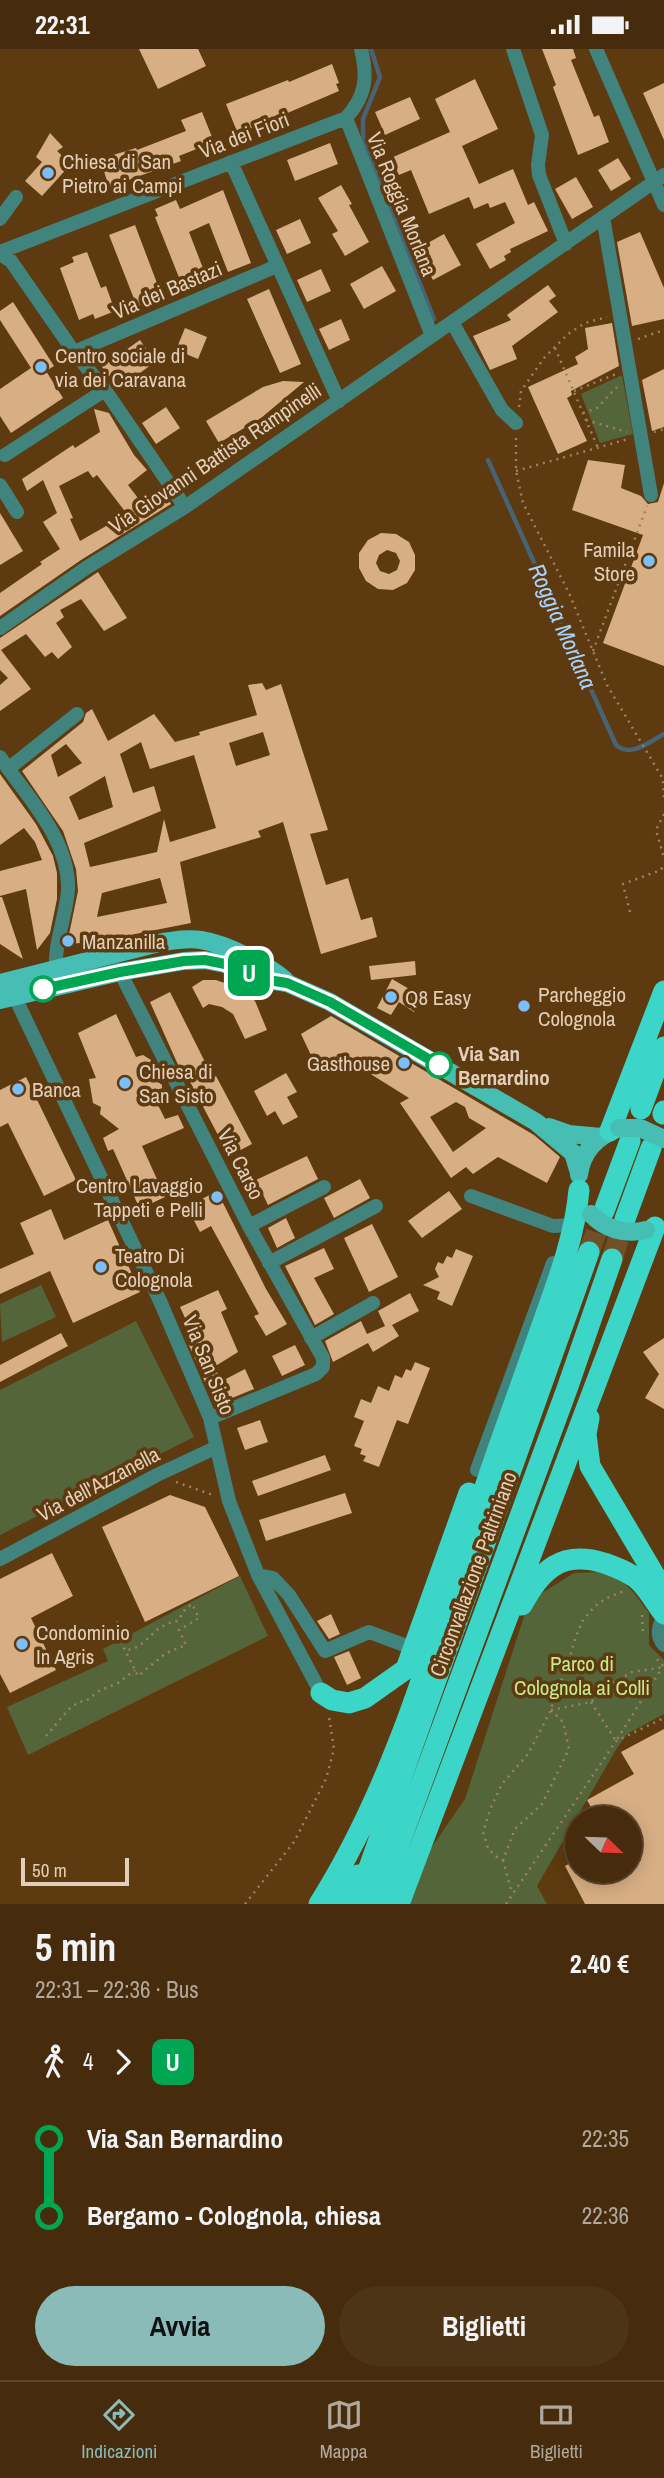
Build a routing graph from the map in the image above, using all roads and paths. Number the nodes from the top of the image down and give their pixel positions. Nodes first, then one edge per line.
1 (361, 49) edge
2 (513, 49) edge
3 (596, 49) edge
4 (346, 118) junction
5 (231, 162) junction
6 (659, 179) edge
7 (16, 197) dead end
8 (664, 205) edge
9 (603, 217) junction
10 (0, 219) edge
11 (566, 243) junction
12 (0, 253) edge
13 (277, 266) junction
14 (621, 313) junction
15 (452, 323) junction
16 (664, 330) edge
17 (432, 336) junction
18 (625, 344) junction
19 (555, 347) junction
20 (74, 352) junction
21 (630, 370) junction
22 (105, 390) junction
23 (574, 391) junction
24 (339, 401) junction
25 (583, 413) junction
26 (586, 420) junction
27 (516, 423) junction
28 (641, 435) junction
29 (598, 448) junction
30 (5, 455) dead end
31 (516, 471) junction
32 (0, 485) edge
33 (651, 495) joint
34 (185, 507) junction
35 (18, 512) dead end
36 (0, 628) edge
37 (593, 651) junction
38 (77, 714) dead end
39 (4, 763) edge
40 (664, 800) edge
41 (664, 814) edge
42 (664, 860) edge
43 (630, 912) dead end
44 (56, 970) junction
45 (120, 972) junction
46 (287, 983) junction
47 (6, 990) edge
48 (664, 991) edge
49 (664, 1047) edge
50 (641, 1109) dead end
51 (536, 1122) junction
52 (615, 1134) junction
53 (657, 1144) edge
54 (579, 1181) junction
55 (324, 1187) dead end
56 (471, 1196) dead end
57 (376, 1206) dead end
58 (625, 1219) tunnel mouth
59 (586, 1221) junction
60 (658, 1224) edge
61 (249, 1226) junction
62 (589, 1252) tunnel mouth
63 (612, 1259) tunnel mouth
64 (269, 1263) junction
65 (373, 1303) dead end
66 (312, 1338) junction
67 (609, 1348) junction
68 (210, 1418) junction
69 (215, 1448) junction
70 (496, 1456) junction
71 (477, 1470) junction
72 (157, 1475) junction
73 (229, 1501) junction
74 (454, 1533) junction
75 (0, 1559) edge
76 (457, 1574) junction
77 (258, 1575) junction
78 (664, 1591) edge
79 (630, 1596) dead end
80 (640, 1606) dead end
81 (664, 1616) edge
82 (117, 1622) dead end
83 (646, 1646) dead end
84 (415, 1649) junction
85 (125, 1650) junction
86 (659, 1651) edge
87 (664, 1667) edge
88 (135, 1670) junction
89 (321, 1693) joint
90 (591, 1702) junction
91 (551, 1710) junction
92 (664, 1718) edge
93 (332, 1728) dead end
94 (46, 1736) dead end
95 (616, 1741) junction
96 (448, 1773) junction
97 (382, 1833) junction
98 (503, 1860) junction
99 (513, 1895) junction
100 (245, 1904) edge
101 (319, 1904) edge
102 (339, 1904) edge
103 (356, 1904) edge
104 (377, 1904) edge
105 (399, 1904) edge
106 (506, 1904) edge

1 - 4 street, Via Roggia Morlana
2 - 11 street
3 - 6 street
4 - 5 street, Via dei Fiori
4 - 17 street, Via Roggia Morlana
5 - 12 street, Via dei Fiori
5 - 13 street
6 - 8 street
6 - 9 street, Via Giovanni Battista Rampinelli
7 - 10 street
9 - 11 street, Via Giovanni Battista Rampinelli
9 - 14 street
11 - 15 street, Via Giovanni Battista Rampinelli
12 - 20 street
13 - 20 street, Via dei Bastazi
13 - 24 street
14 - 18 street
14 - 19 path
15 - 17 street, Via Giovanni Battista Rampinelli
15 - 27 street
16 - 18 path
17 - 24 street, Via Giovanni Battista Rampinelli
18 - 21 street
19 - 23 path
19 - 27 path
20 - 22 street
21 - 23 path
21 - 25 path
21 - 28 street
22 - 30 street
22 - 34 street
23 - 25 path
24 - 34 street, Via Giovanni Battista Rampinelli
25 - 26 path
26 - 28 path
26 - 29 path
27 - 31 path
28 - 29 path
28 - 33 street
29 - 31 path
31 - 37 path
32 - 35 street
33 - 37 path
34 - 36 street, Via Giovanni Battista Rampinelli
37 - 40 path
38 - 39 street
39 - 44 street
41 - 42 path
42 - 43 path
44 - 46 main road
44 - 47 main road
45 - 46 main road
45 - 47 main road
45 - 61 street, Via Carso
46 - 51 main road
47 - 68 street, Via San Sisto
48 - 52 highway
49 - 50 highway
51 - 52 main road
51 - 54 main road
52 - 53 main road, bridge
52 - 54 main road
52 - 59 highway
53 - 58 highway
54 - 59 highway
55 - 61 street, Via Carso
56 - 59 street
57 - 64 street
59 - 60 main road, bridge
59 - 70 highway
59 - 71 street
60 - 67 highway
61 - 64 street, Via Carso
62 - 97 highway, Circonvallazione Paltriniano
63 - 104 highway, Circonvallazione Paltriniano
64 - 66 street, Via Carso
65 - 66 street
66 - 68 street, Via Carso
67 - 78 highway
67 - 96 highway
68 - 69 street, Via San Sisto
69 - 72 street, Via dell'Azzanella
69 - 73 street, Via San Sisto
70 - 71 highway
70 - 76 highway
71 - 74 highway
72 - 73 path
72 - 75 street, Via dell'Azzanella
73 - 77 street, Via San Sisto
74 - 76 highway
74 - 84 highway
76 - 101 highway
77 - 84 street
77 - 89 street, Via San Sisto
79 - 91 path
80 - 83 path
81 - 86 street
81 - 96 highway
82 - 85 path
84 - 89 highway
85 - 88 path
85 - 88 path
86 - 87 path
87 - 90 path
87 - 95 path
88 - 94 path
90 - 91 path
90 - 95 path
91 - 98 path
91 - 98 path
92 - 95 path
93 - 100 path
95 - 99 path
96 - 105 highway
97 - 102 highway
97 - 103 highway
98 - 99 path
99 - 106 path

